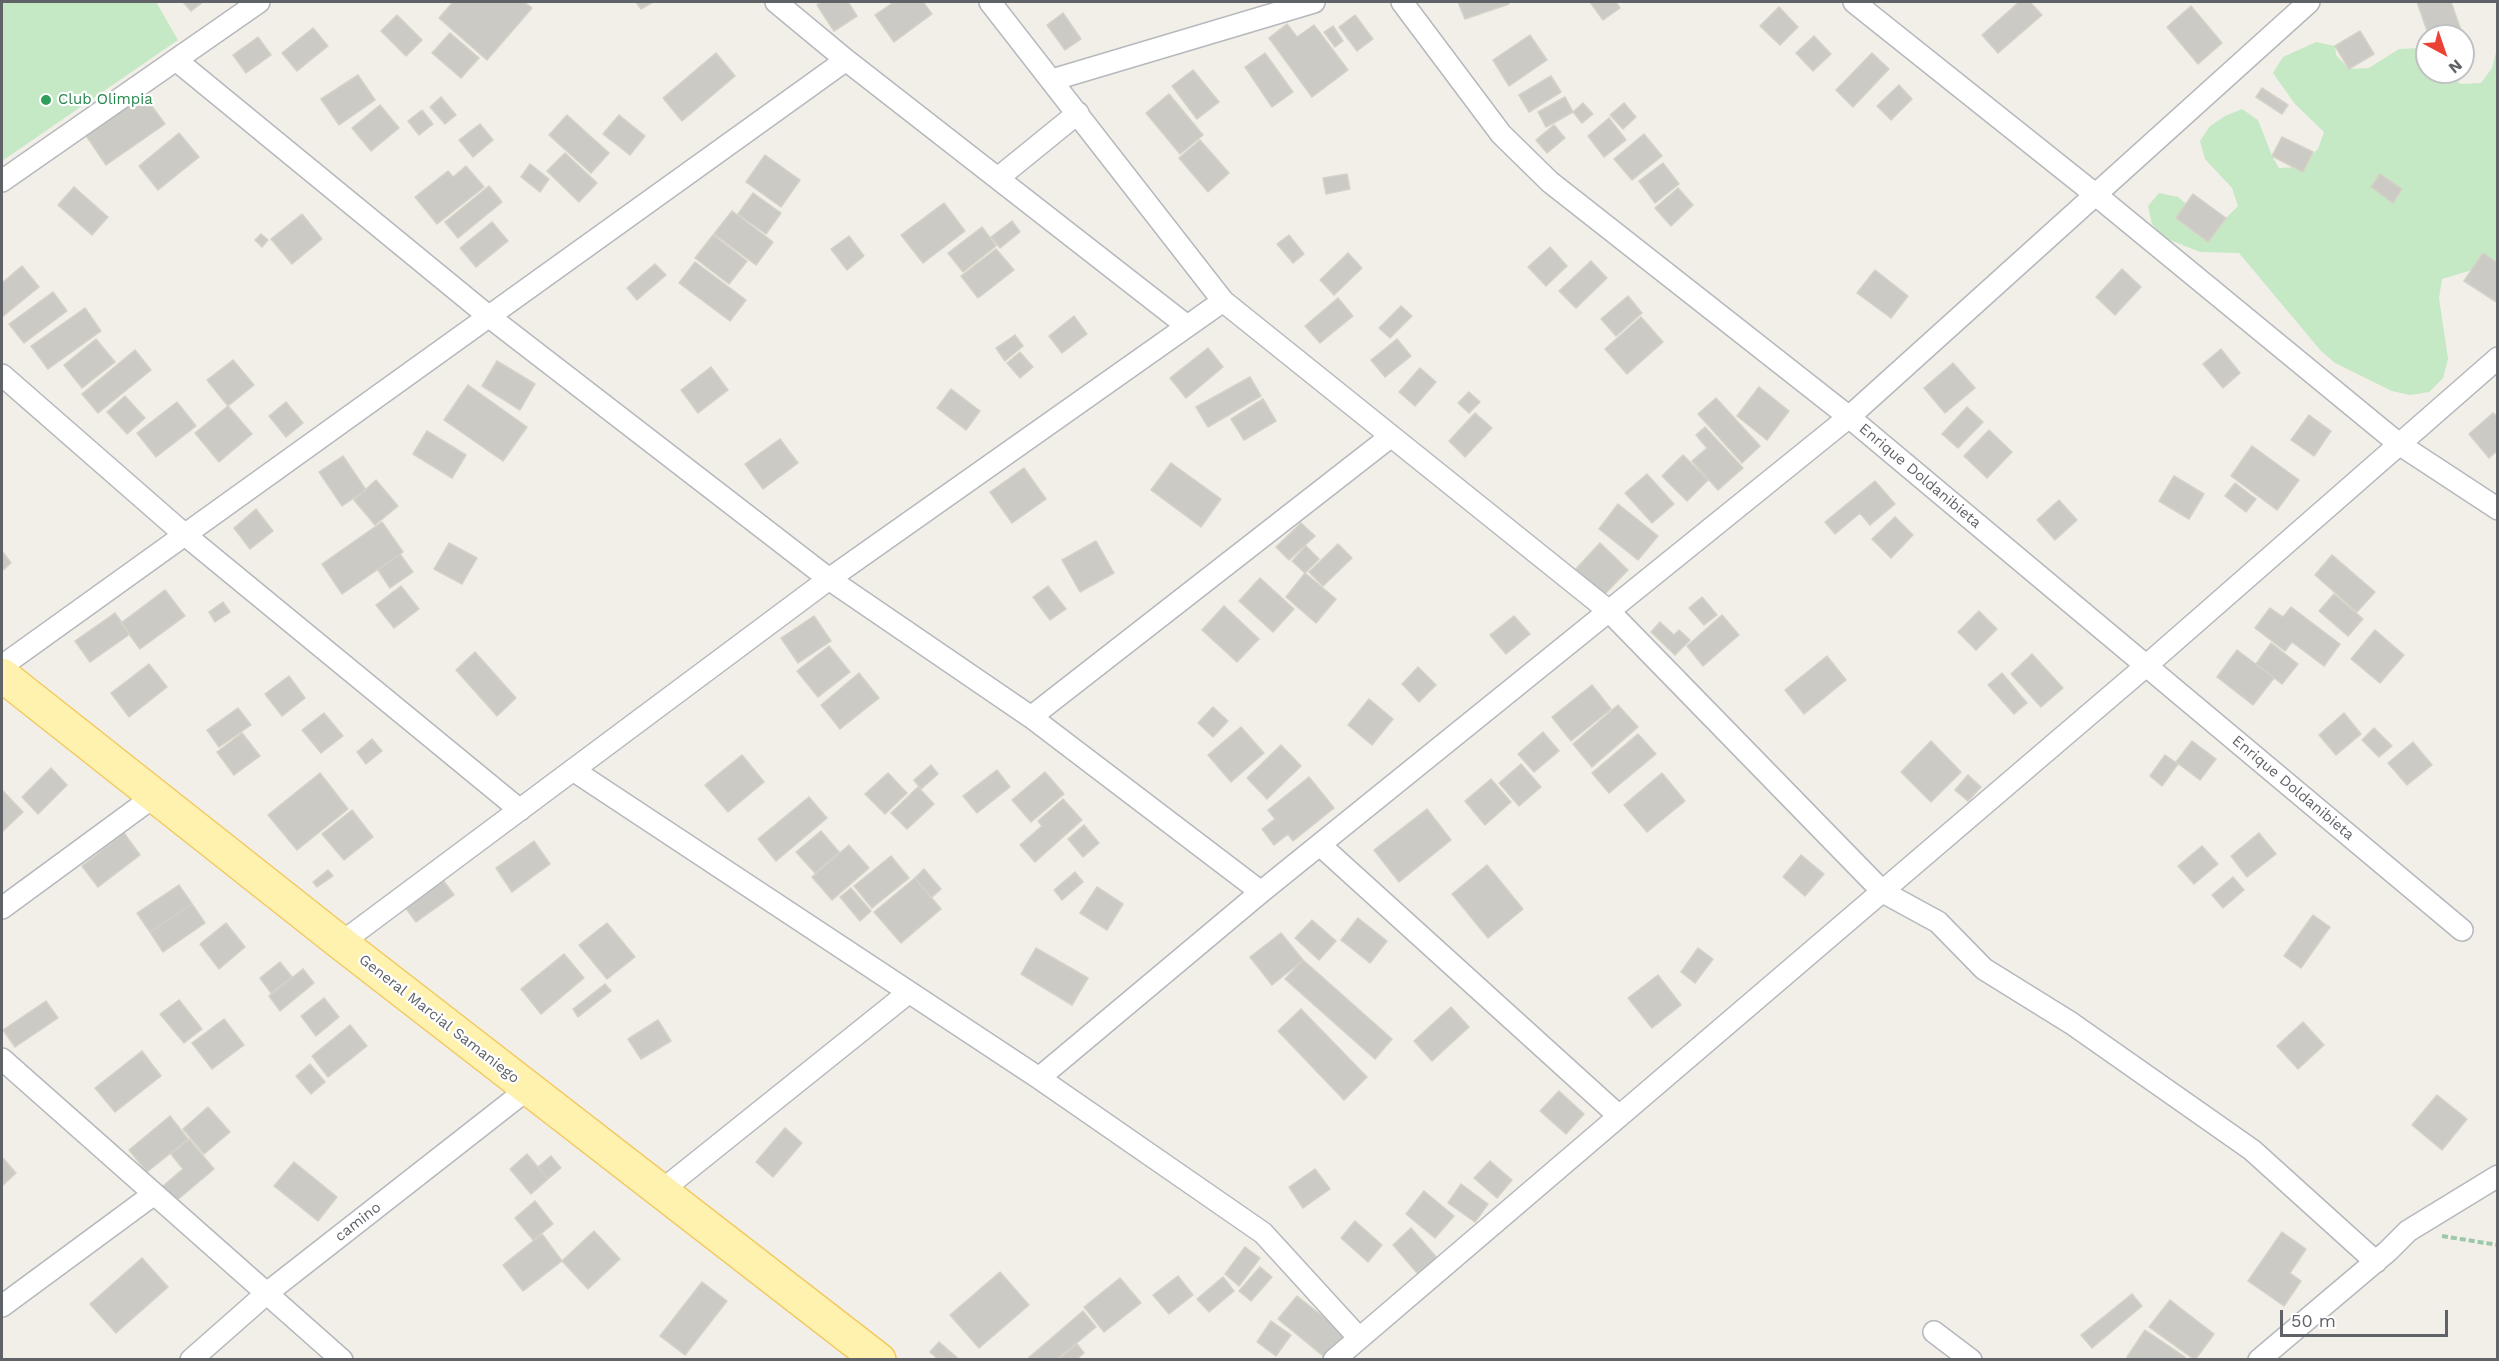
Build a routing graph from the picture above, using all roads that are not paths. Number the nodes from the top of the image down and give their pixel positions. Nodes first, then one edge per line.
1 (259, 2) edge
2 (776, 2) edge
3 (990, 2) edge
4 (1314, 2) edge
5 (1402, 2) edge
6 (1854, 2) edge
7 (2308, 2) edge
8 (176, 60) junction
9 (846, 60) junction
10 (1052, 80) junction
11 (1078, 113) junction
12 (998, 178) junction
13 (2, 181) edge
14 (2096, 195) junction
15 (1223, 301) junction
16 (487, 315) junction
17 (1187, 326) junction
18 (2498, 358) edge
19 (2, 375) edge
20 (1849, 417) junction
21 (1390, 437) junction
22 (2399, 444) junction
23 (2498, 509) edge
24 (184, 534) junction
25 (830, 579) junction
26 (1609, 611) junction
27 (2148, 665) junction
28 (2, 666) edge
29 (2, 675) edge
30 (1031, 717) junction
31 (573, 770) junction
32 (156, 795) junction
33 (520, 810) junction
34 (1320, 845) junction
35 (1261, 892) junction
36 (1883, 892) junction
37 (2, 908) edge
38 (2462, 930) dead end
39 (341, 943) junction
40 (908, 993) junction
41 (2, 1059) edge
42 (1039, 1078) junction
43 (529, 1088) junction
44 (1619, 1116) junction
45 (2498, 1176) edge
46 (661, 1191) junction
47 (154, 1194) junction
48 (2376, 1262) junction
49 (267, 1293) junction
50 (2, 1306) edge
51 (1934, 1332) dead end
52 (1359, 1338) junction
53 (191, 1359) edge
54 (342, 1359) edge
55 (879, 1359) edge
56 (1334, 1359) edge
57 (1971, 1359) edge
58 (2259, 1359) edge

1 - 8 street
2 - 9 street
3 - 10 street
4 - 10 street
5 - 20 street, Enrique Doldanibieta
6 - 14 street
7 - 14 street
8 - 13 street
8 - 16 street
9 - 12 street
9 - 16 street
10 - 11 street
11 - 12 street
11 - 15 street
12 - 17 street
14 - 20 street
14 - 22 street
15 - 17 street
15 - 21 street
16 - 24 street
16 - 25 street
17 - 25 street
18 - 22 street
19 - 24 street
20 - 26 street
20 - 27 street, Enrique Doldanibieta
21 - 26 street
21 - 30 street
22 - 23 street
22 - 27 street
24 - 28 street
24 - 33 street
25 - 30 street
25 - 31 street
26 - 34 street
26 - 36 street
27 - 36 street
27 - 38 street, Enrique Doldanibieta
29 - 32 main road, General Marcial Samaniego
30 - 35 street
31 - 33 street
31 - 40 street
32 - 37 street
32 - 39 main road, General Marcial Samaniego
33 - 39 street
34 - 35 street
34 - 44 street
35 - 42 street
36 - 44 street
36 - 48 street
39 - 43 main road, General Marcial Samaniego
40 - 42 street
40 - 46 street
41 - 47 street
42 - 52 street
43 - 46 main road, General Marcial Samaniego
43 - 49 street, camino
44 - 52 street
45 - 48 street
46 - 55 main road, General Marcial Samaniego
47 - 49 street
47 - 50 street
48 - 58 street
49 - 53 street, camino
49 - 54 street
51 - 57 street
52 - 56 street

